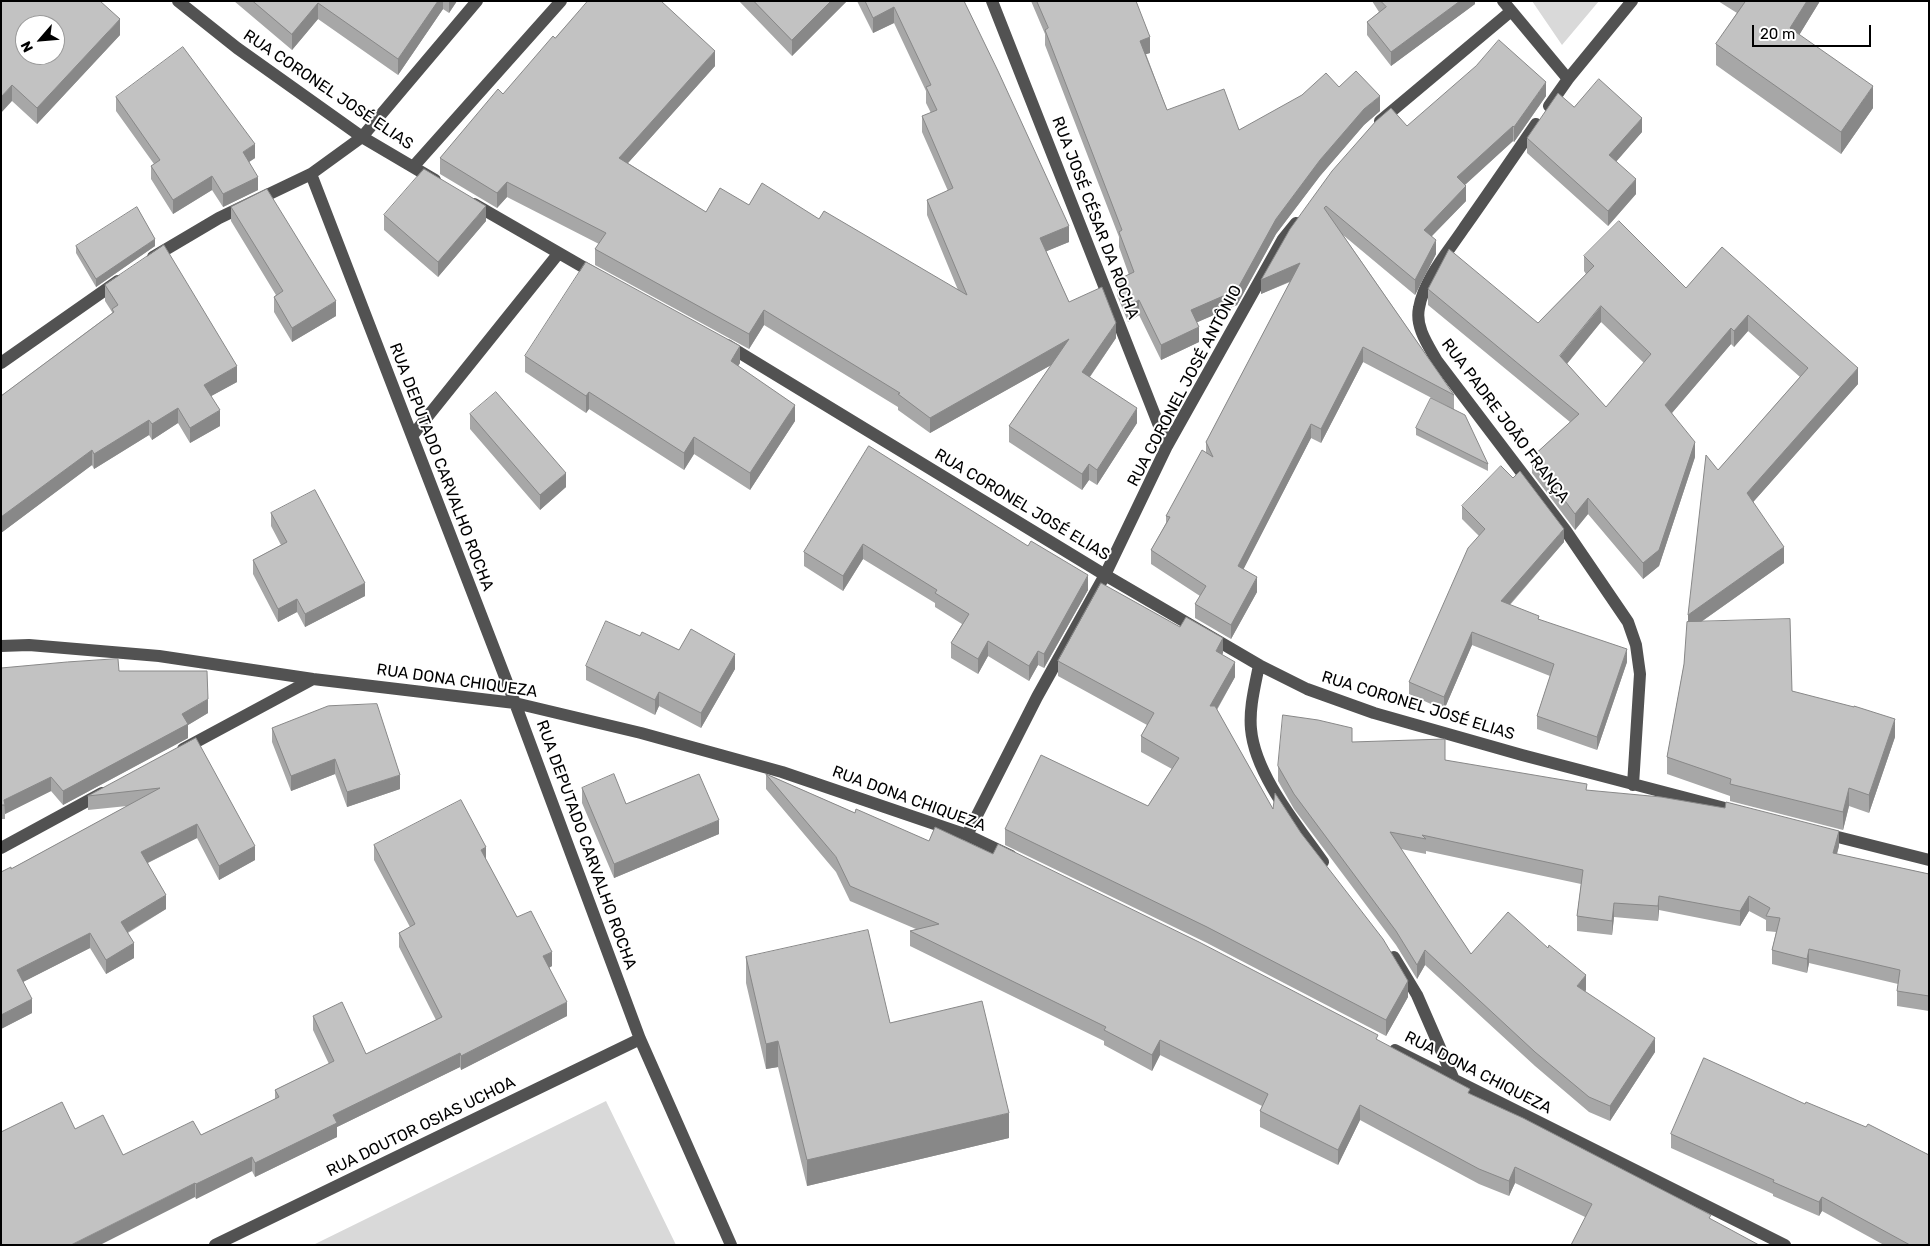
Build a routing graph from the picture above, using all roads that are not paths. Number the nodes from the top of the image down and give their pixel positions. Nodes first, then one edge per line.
1 (178, 1) edge
2 (477, 1) edge
3 (561, 1) edge
4 (992, 1) edge
5 (1632, 1) edge
6 (1507, 7) edge
7 (1568, 79) junction
8 (1370, 130) edge
9 (362, 137) junction
10 (413, 167) junction
11 (310, 174) junction
12 (447, 188) edge
13 (464, 198) edge
14 (1305, 210) edge
15 (558, 254) junction
16 (145, 263) edge
17 (129, 274) edge
18 (610, 283) edge
19 (716, 339) edge
20 (1, 363) edge
21 (412, 436) junction
22 (1167, 446) junction
23 (1105, 575) junction
24 (1, 646) edge
25 (1258, 665) junction
26 (313, 679) junction
27 (516, 703) junction
28 (175, 754) edge
29 (117, 785) edge
30 (1634, 785) junction
31 (1752, 814) edge
32 (1808, 829) edge
33 (967, 835) junction
34 (1, 848) edge
35 (1019, 860) edge
36 (1929, 860) edge
37 (1332, 874) edge
38 (1384, 943) edge
39 (640, 1039) junction
40 (1384, 1044) edge
41 (1454, 1080) junction
42 (215, 1245) edge
43 (730, 1245) edge
44 (1785, 1245) edge

1 - 9 street, RUA CORONEL JOSÉ ELIAS
2 - 9 street
3 - 10 street
4 - 22 street, RUA JOSÉ CÉSAR DA ROCHA
5 - 7 street, RUA PADRE JOÃO FRANÇA
6 - 7 street
6 - 8 street
7 - 30 street, RUA PADRE JOÃO FRANÇA
9 - 10 street, RUA CORONEL JOSÉ ELIAS
9 - 11 street
10 - 12 street, RUA CORONEL JOSÉ ELIAS
11 - 16 street
11 - 21 street, RUA DEPUTADO CARVALHO ROCHA
13 - 15 street
14 - 22 street, RUA CORONEL JOSÉ ANTÔNIO
15 - 18 street
15 - 21 street
17 - 20 street
19 - 23 street, RUA CORONEL JOSÉ ELIAS
21 - 27 street, RUA DEPUTADO CARVALHO ROCHA
22 - 23 street, RUA CORONEL JOSÉ ANTÔNIO
23 - 25 street, RUA CORONEL JOSÉ ELIAS
23 - 33 street, RUA CORONEL JOSÉ ANTÔNIO
24 - 26 street, RUA DONA CHIQUEZA
25 - 30 street, RUA CORONEL JOSÉ ELIAS
25 - 37 street
26 - 27 street, RUA DONA CHIQUEZA
26 - 28 street
27 - 33 street, RUA DONA CHIQUEZA
27 - 39 street, RUA DEPUTADO CARVALHO ROCHA
29 - 34 street
30 - 31 street, RUA CORONEL JOSÉ ELIAS
32 - 36 street
33 - 35 street, RUA DONA CHIQUEZA
38 - 41 street
39 - 42 street, RUA DOUTOR OSIAS UCHOA
39 - 43 street, RUA DEPUTADO CARVALHO ROCHA
40 - 41 street, RUA DONA CHIQUEZA
41 - 44 street, RUA DONA CHIQUEZA

